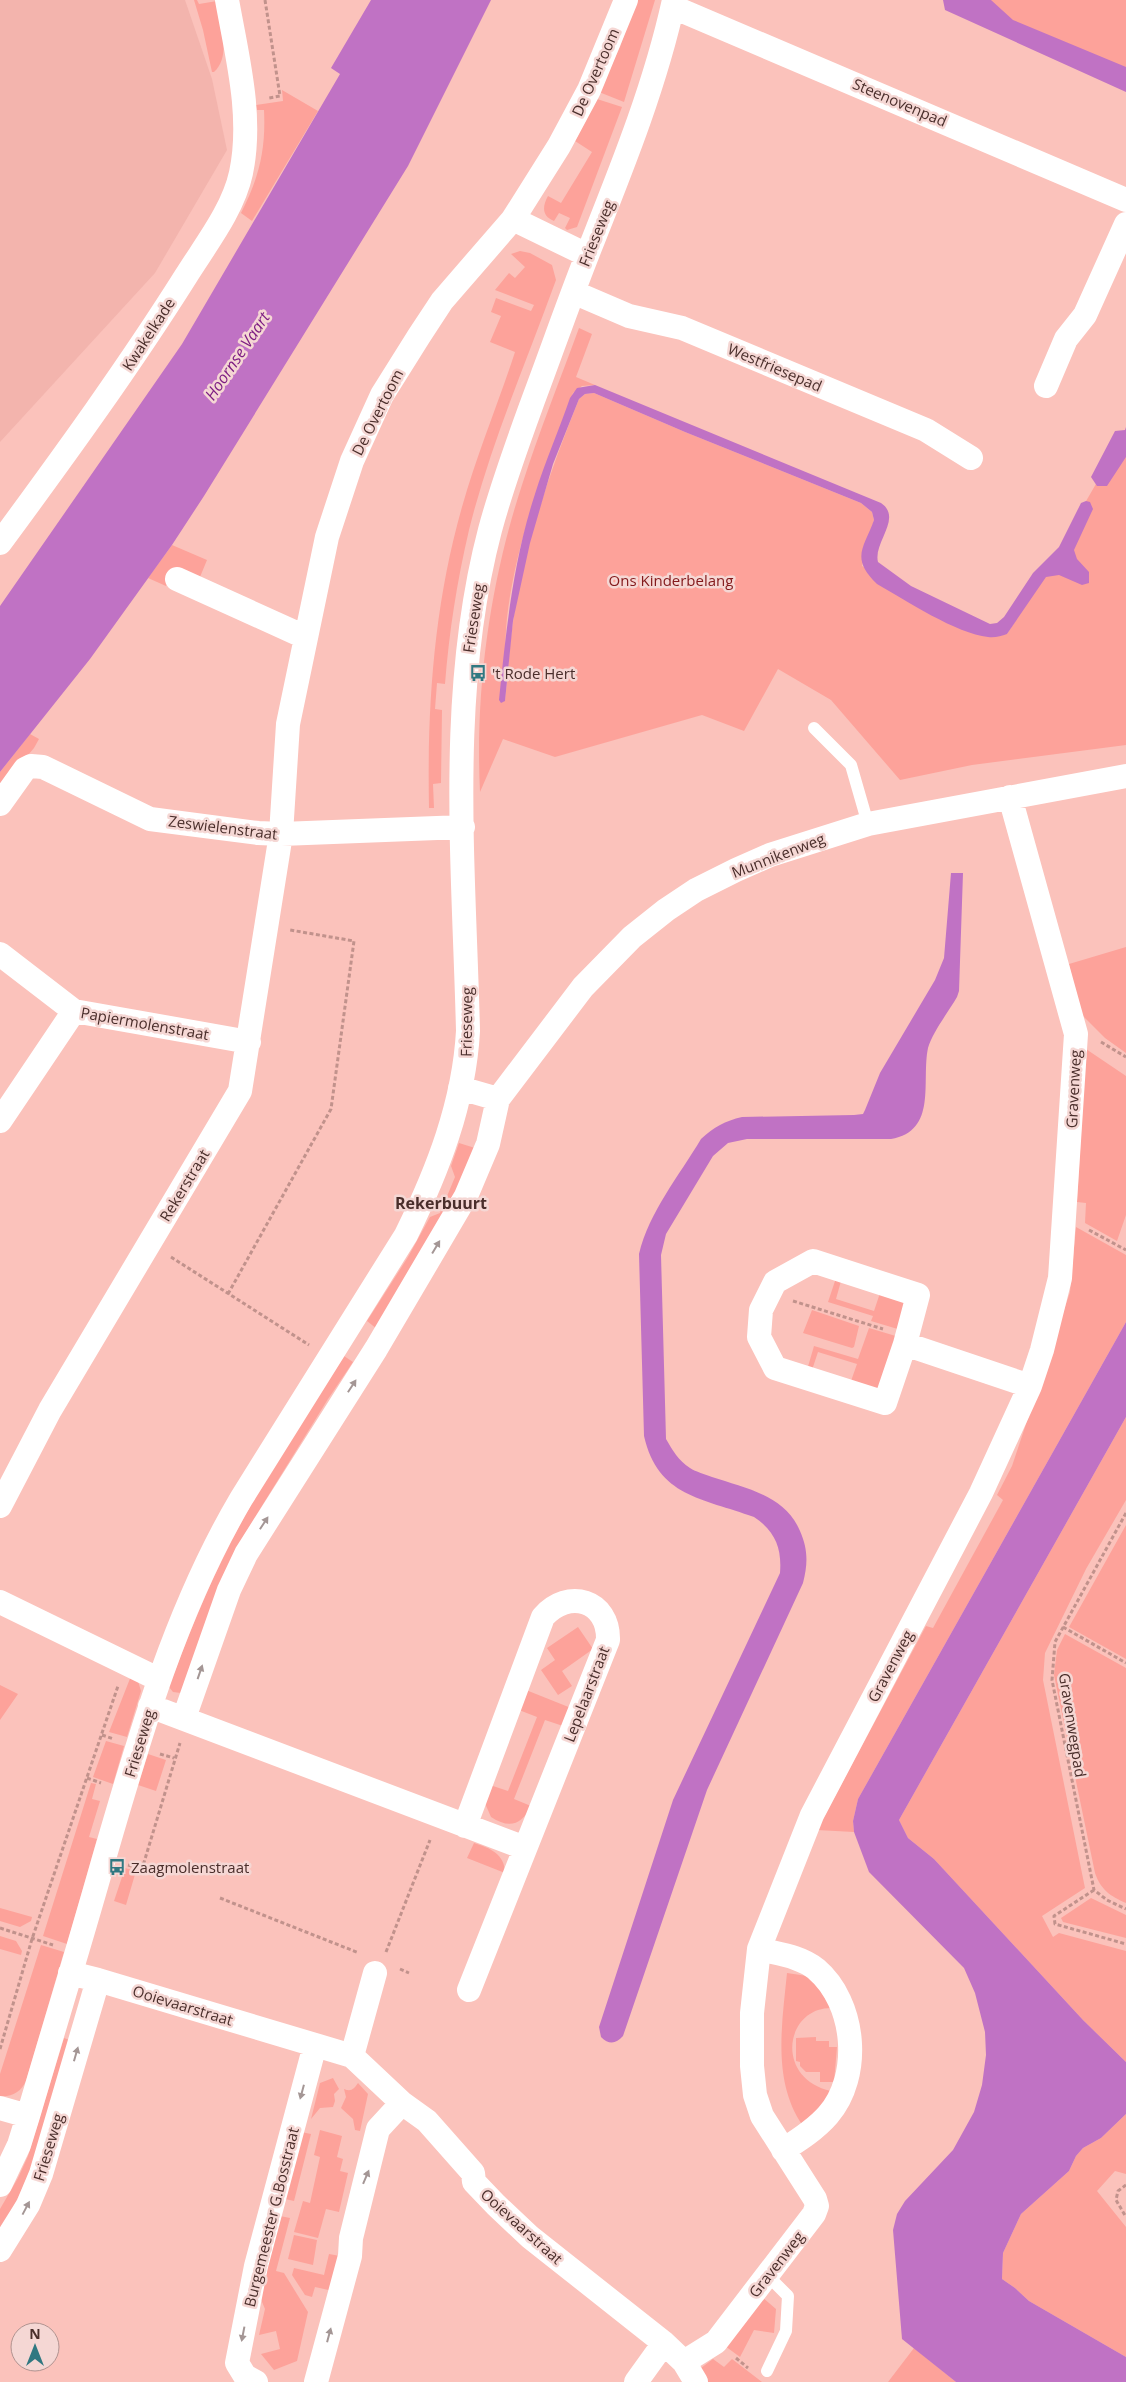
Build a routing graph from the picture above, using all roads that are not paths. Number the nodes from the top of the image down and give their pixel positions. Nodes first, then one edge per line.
1 (227, 0) edge
2 (626, 0) edge
3 (674, 3) edge
4 (1126, 200) edge
5 (513, 219) junction
6 (1126, 224) edge
7 (587, 255) junction
8 (572, 292) junction
9 (1046, 386) dead end
10 (971, 458) dead end
11 (0, 544) edge
12 (177, 580) dead end
13 (305, 637) junction
14 (814, 728) dead end
15 (1126, 776) edge
16 (1010, 797) junction
17 (0, 804) edge
18 (868, 824) junction
19 (463, 827) junction
20 (281, 834) junction
21 (0, 954) edge
22 (74, 1011) junction
23 (249, 1042) junction
24 (460, 1088) junction
25 (498, 1099) junction
26 (0, 1121) edge
27 (346, 1330) junction
28 (906, 1340) junction
29 (376, 1349) junction
30 (1030, 1386) junction
31 (0, 1506) edge
32 (0, 1602) edge
33 (158, 1679) junction
34 (150, 1706) junction
35 (184, 1718) junction
36 (465, 1826) junction
37 (526, 1848) junction
38 (759, 1949) junction
39 (74, 1963) junction
40 (378, 1967) road end
41 (98, 1980) junction
42 (470, 1990) dead end
43 (315, 2044) junction
44 (352, 2056) junction
45 (402, 2103) junction
46 (0, 2108) edge
47 (28, 2116) junction
48 (783, 2150) junction
49 (0, 2186) edge
50 (0, 2250) edge
51 (767, 2275) junction
52 (664, 2343) junction
53 (767, 2371) road end
54 (690, 2372) edge
55 (256, 2382) edge
56 (316, 2382) edge
57 (636, 2382) edge

1 - 11 street, Kwakelkade
2 - 5 street, De Overtoom
3 - 4 street, Steenovenpad
3 - 7 street, Frieseweg
5 - 7 street
5 - 13 street, De Overtoom
6 - 9 street
7 - 8 street, Frieseweg
8 - 10 street, Westfriesepad
8 - 19 street, Frieseweg
12 - 13 street
13 - 20 street, De Overtoom
14 - 18 lane
15 - 16 street, Munnikenweg
16 - 18 street, Munnikenweg
16 - 30 street, Gravenweg
17 - 20 street, Zeswielenstraat
18 - 25 street, Munnikenweg
19 - 20 street, Zeswielenstraat
19 - 24 street, Frieseweg
20 - 23 street, Rekerstraat
21 - 22 street, Papiermolenstraat
22 - 23 street, Papiermolenstraat
22 - 26 street
23 - 31 street, Rekerstraat
24 - 25 street
24 - 27 street, Frieseweg
29 -> 25 street
27 - 29 street
27 - 33 street, Frieseweg
28 - 28 street
28 - 30 street
35 -> 29 street
30 - 38 street, Gravenweg
32 - 33 street
33 - 34 street, Frieseweg
34 - 35 street
34 - 39 street, Frieseweg
35 - 36 street
36 - 37 street
36 - 37 street, Lepelaarstraat
37 - 42 street, Lepelaarstraat
38 - 48 street, Gravenweg
38 - 48 street
39 - 41 street, Ooievaarstraat
39 - 47 street, Frieseweg
40 - 44 street
41 - 43 street, Ooievaarstraat
50 -> 41 street, Frieseweg
43 - 44 street, Ooievaarstraat
43 -> 55 street, Burgemeester G.Bosstraat
44 - 45 street, Ooievaarstraat
45 - 52 street, Ooievaarstraat
56 -> 45 street
46 - 47 street
47 - 49 street, Frieseweg
48 - 51 street, Gravenweg
51 - 53 lane
51 - 54 street, Gravenweg
52 - 54 street, Ooievaarstraat
52 - 57 street

